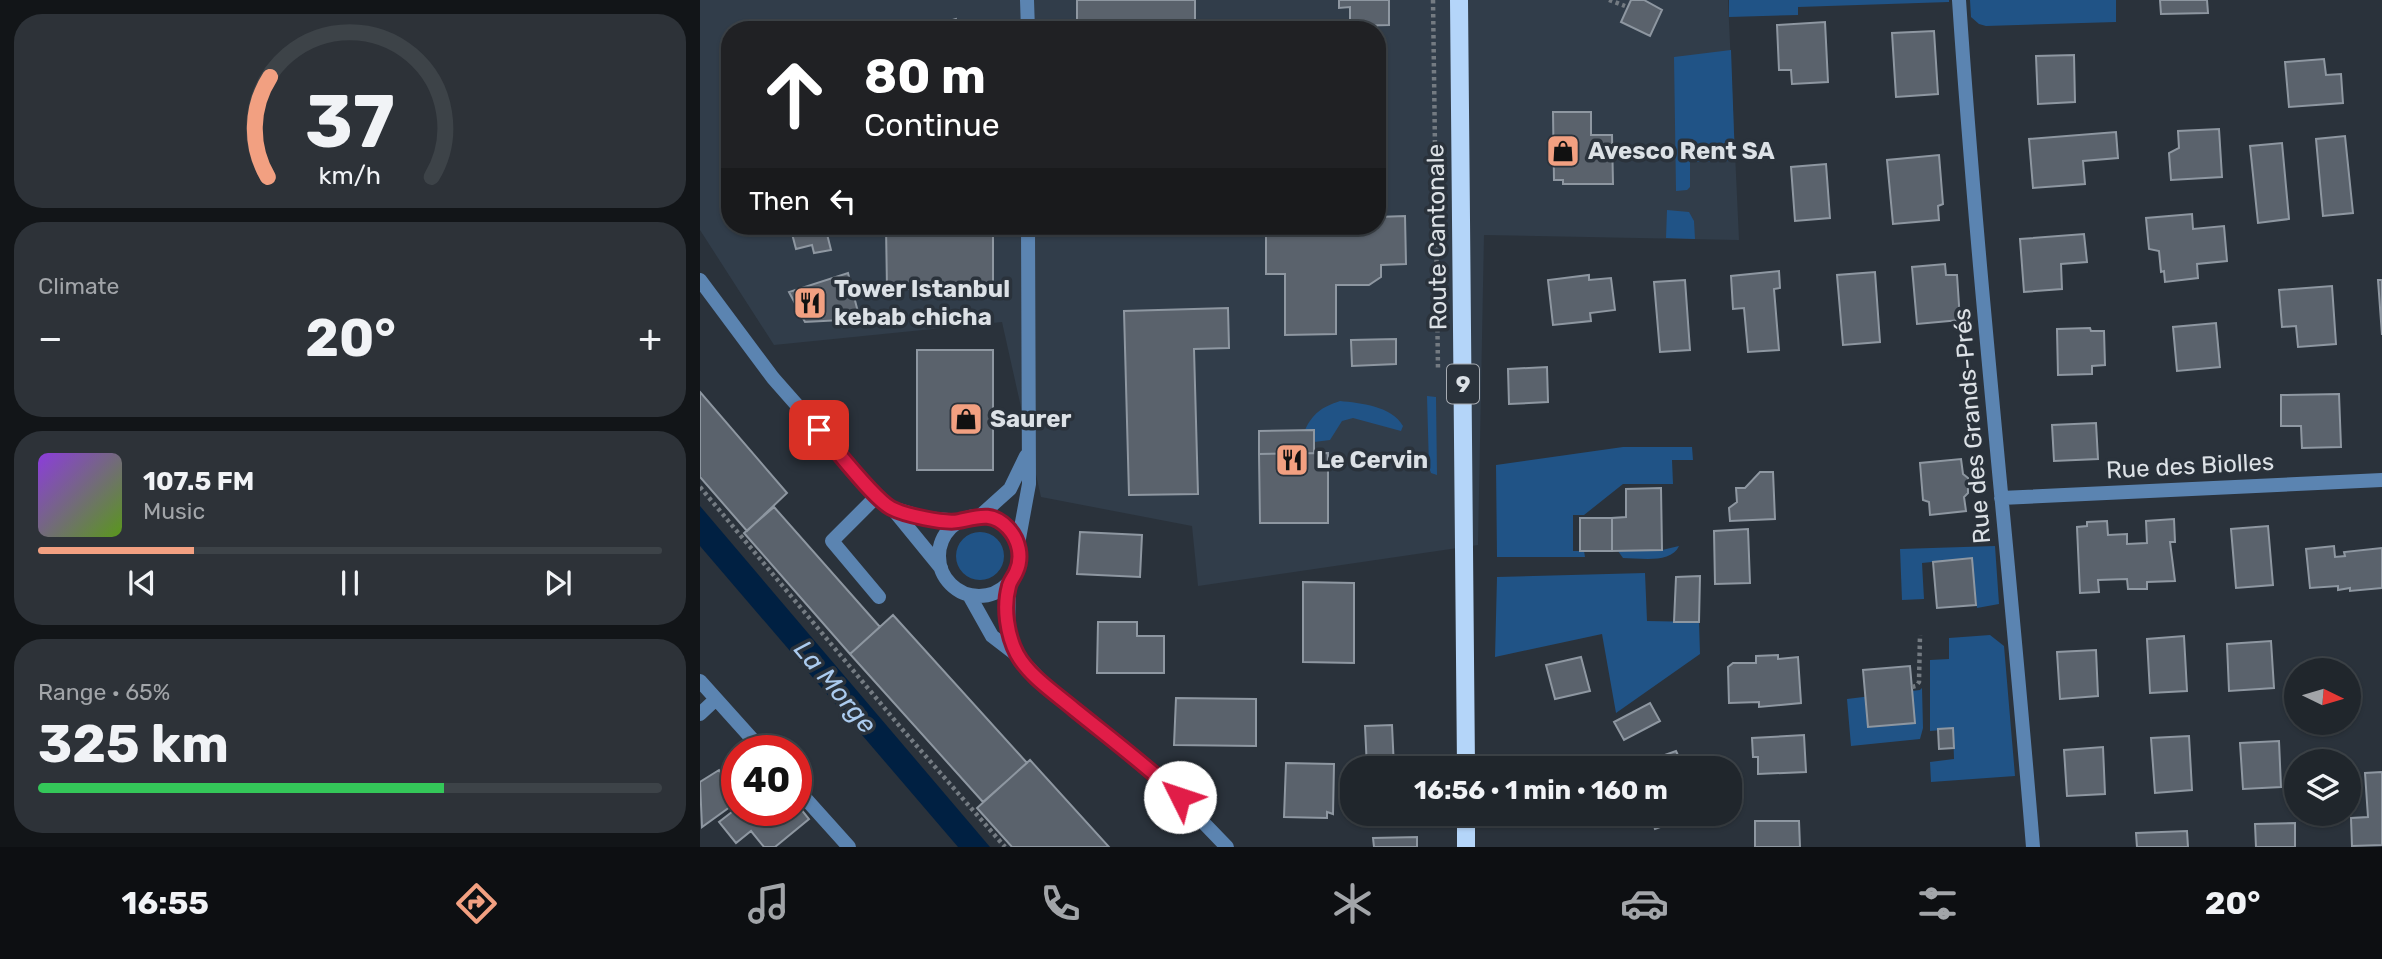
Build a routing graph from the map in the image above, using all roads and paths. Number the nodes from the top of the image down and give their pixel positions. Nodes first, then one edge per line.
1 (1027, 0) edge
2 (1433, 0) edge
3 (1459, 0) edge
4 (1609, 0) edge
5 (1959, 0) edge
6 (1625, 6) dead end
7 (1028, 21) edge
8 (1028, 235) edge
9 (700, 280) edge
10 (1438, 373) dead end
11 (1028, 451) junction
12 (2382, 480) edge
13 (700, 487) edge
14 (877, 496) junction
15 (2001, 498) junction
16 (891, 508) junction
17 (980, 516) junction
18 (959, 521) junction
19 (1018, 544) junction
20 (941, 568) junction
21 (1009, 583) junction
22 (969, 595) junction
23 (880, 597) dead end
24 (1920, 635) dead end
25 (1018, 656) junction
26 (700, 681) edge
27 (1912, 687) dead end
28 (716, 699) junction
29 (700, 714) edge
30 (749, 735) edge
31 (1466, 756) edge
32 (812, 806) edge
33 (1466, 826) edge
34 (849, 847) edge
35 (1005, 847) edge
36 (1227, 847) edge
37 (1466, 847) edge
38 (2033, 847) edge

1 - 7 street
2 - 10 path
3 - 31 main road, Route Cantonale / 9
4 - 6 path
5 - 15 street, Rue des Grands-Prés
8 - 11 street
9 - 14 street
11 - 17 street
11 - 19 street
12 - 15 street, Rue des Biolles
13 - 35 path
14 - 16 street
14 - 23 street
15 - 38 street, Rue des Grands-Prés
16 - 18 street
16 - 20 street
17 - 18 street
17 - 19 street
18 - 20 street
19 - 21 street
20 - 22 street
21 - 22 street
21 - 25 street
22 - 25 street
24 - 27 path
25 - 36 street
26 - 28 street
28 - 29 street
28 - 30 street
32 - 34 street
33 - 37 main road

